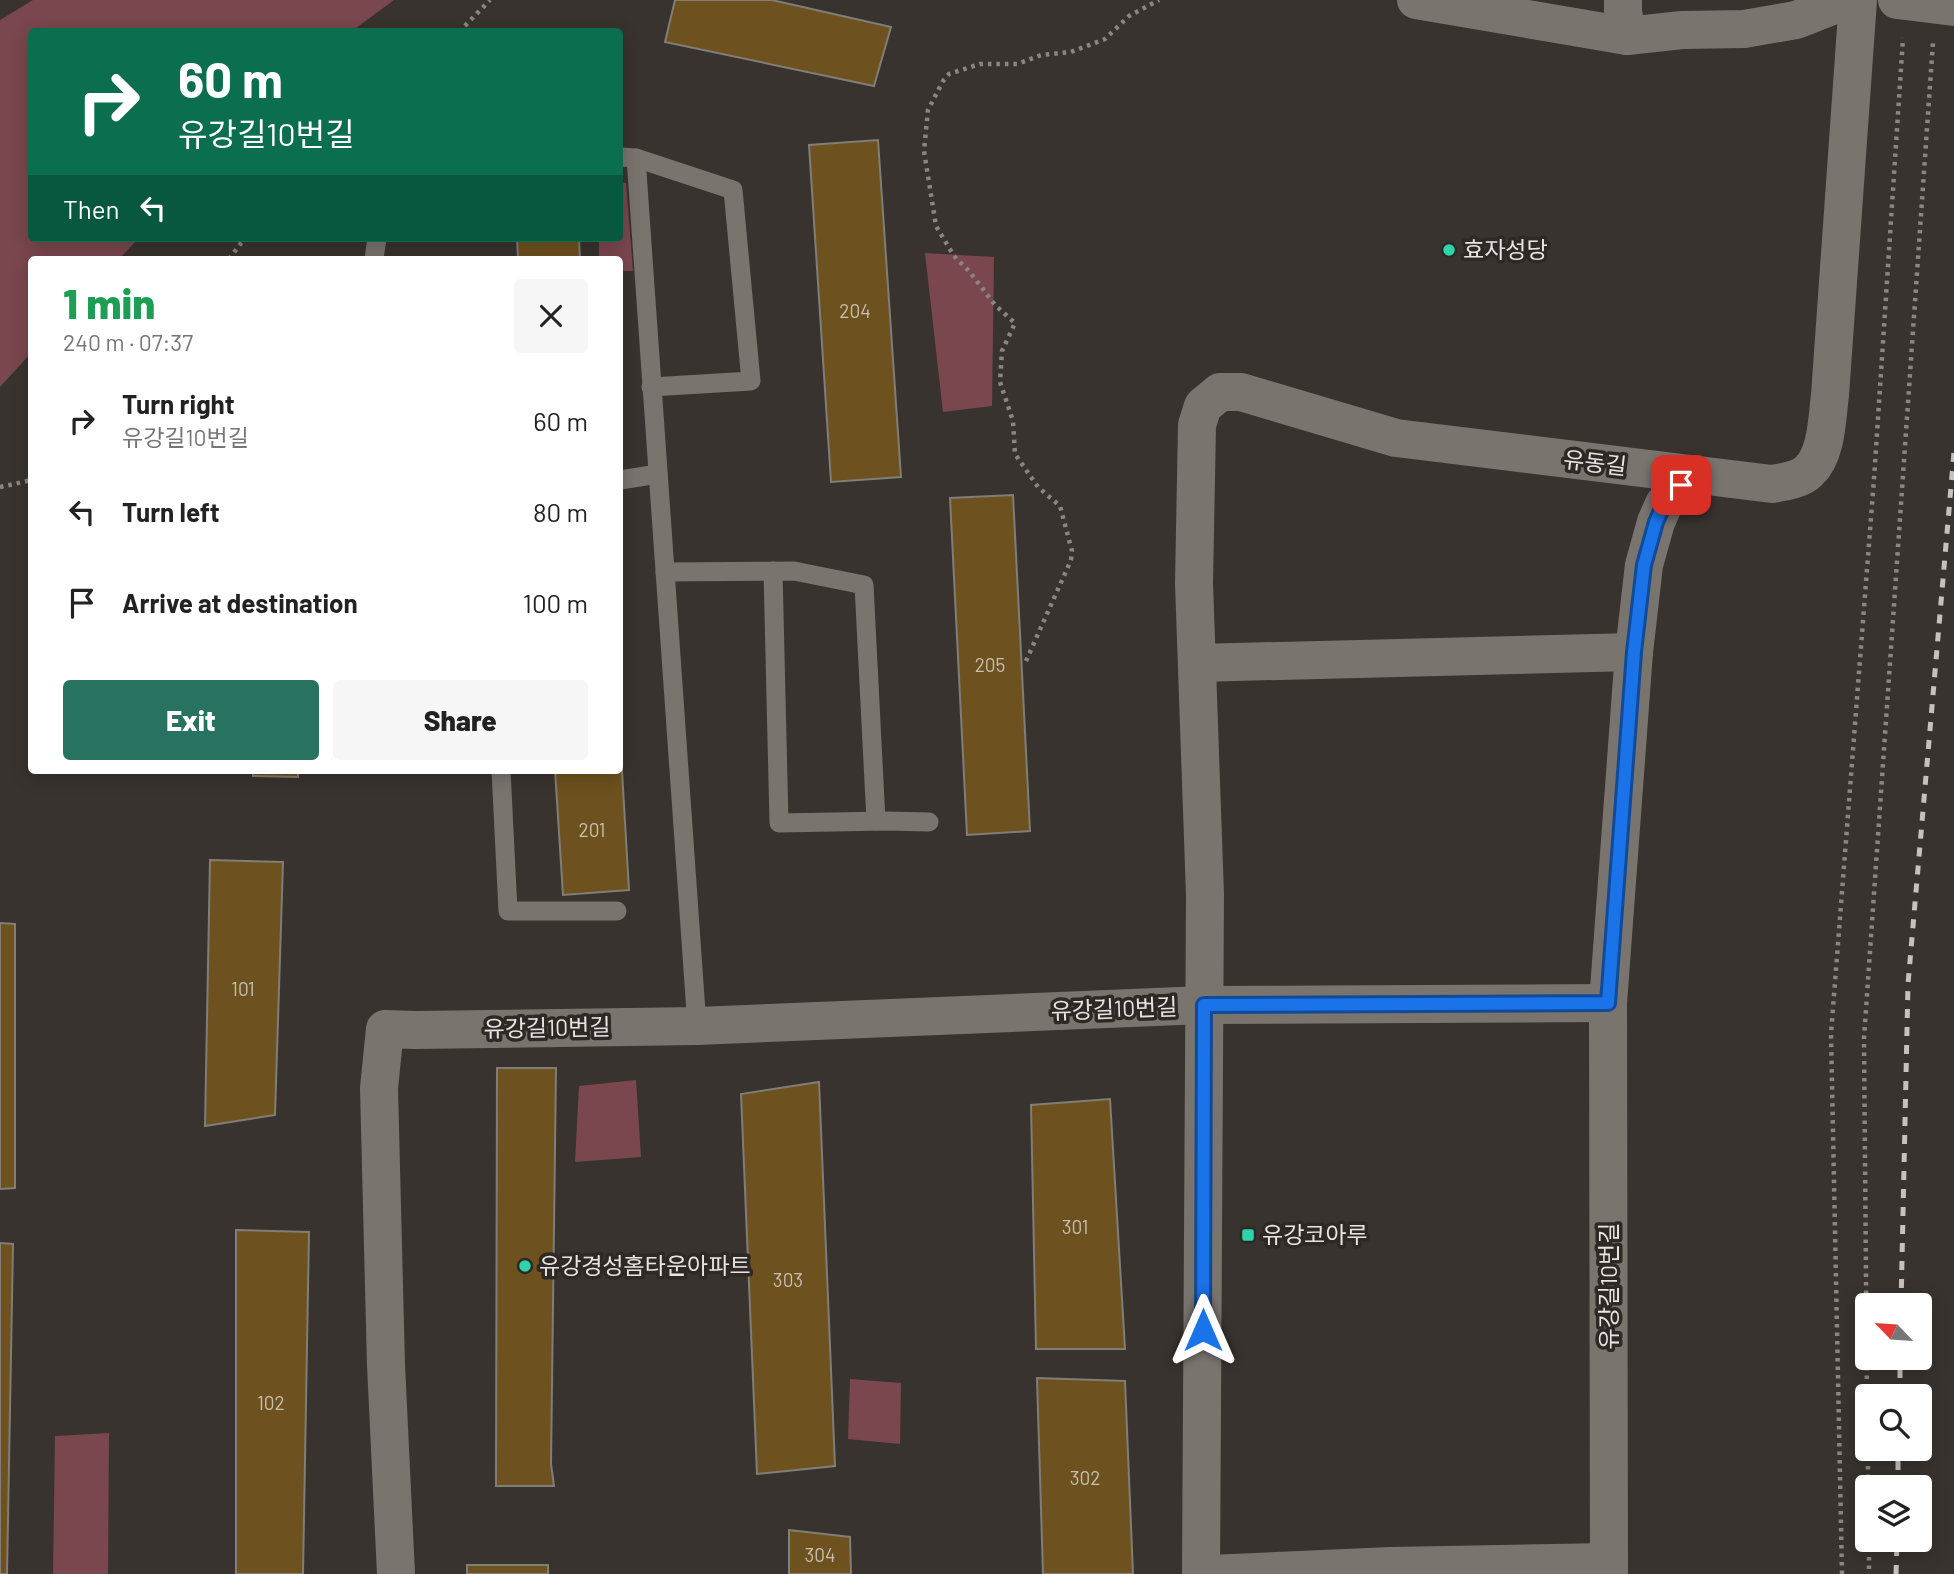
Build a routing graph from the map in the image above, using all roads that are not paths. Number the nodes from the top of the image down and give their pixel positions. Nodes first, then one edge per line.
1 (1416, 0) edge
2 (1847, 0) edge
3 (1858, 0) edge
4 (1625, 18) edge
5 (628, 158) edge
6 (651, 387) junction
7 (658, 474) junction
8 (1702, 476) junction
9 (623, 480) edge
10 (773, 571) junction
11 (665, 572) junction
12 (1634, 652) junction
13 (1197, 663) junction
14 (501, 774) edge
15 (876, 821) junction
16 (929, 822) dead end
17 (617, 911) dead end
18 (1608, 1003) junction
19 (1204, 1005) junction
20 (697, 1027) junction
21 (1609, 1568) edge
22 (396, 1574) edge
23 (1201, 1574) edge
24 (1210, 1574) edge

1 - 4 street
2 - 4 street
3 - 8 street, 유동길
5 - 6 lane
5 - 6 lane
6 - 7 lane
7 - 9 lane
7 - 11 lane
8 - 12 street
8 - 13 street, 유동길
10 - 11 lane
10 - 15 lane
10 - 15 lane
11 - 20 lane
12 - 13 street
12 - 18 street
13 - 19 street, 유동길
14 - 17 lane
15 - 16 lane
18 - 19 street, 유강길10번길
18 - 21 street, 유강길10번길
19 - 20 street, 유강길10번길
19 - 23 street, 유동길
20 - 22 street, 유강길10번길
21 - 24 street

